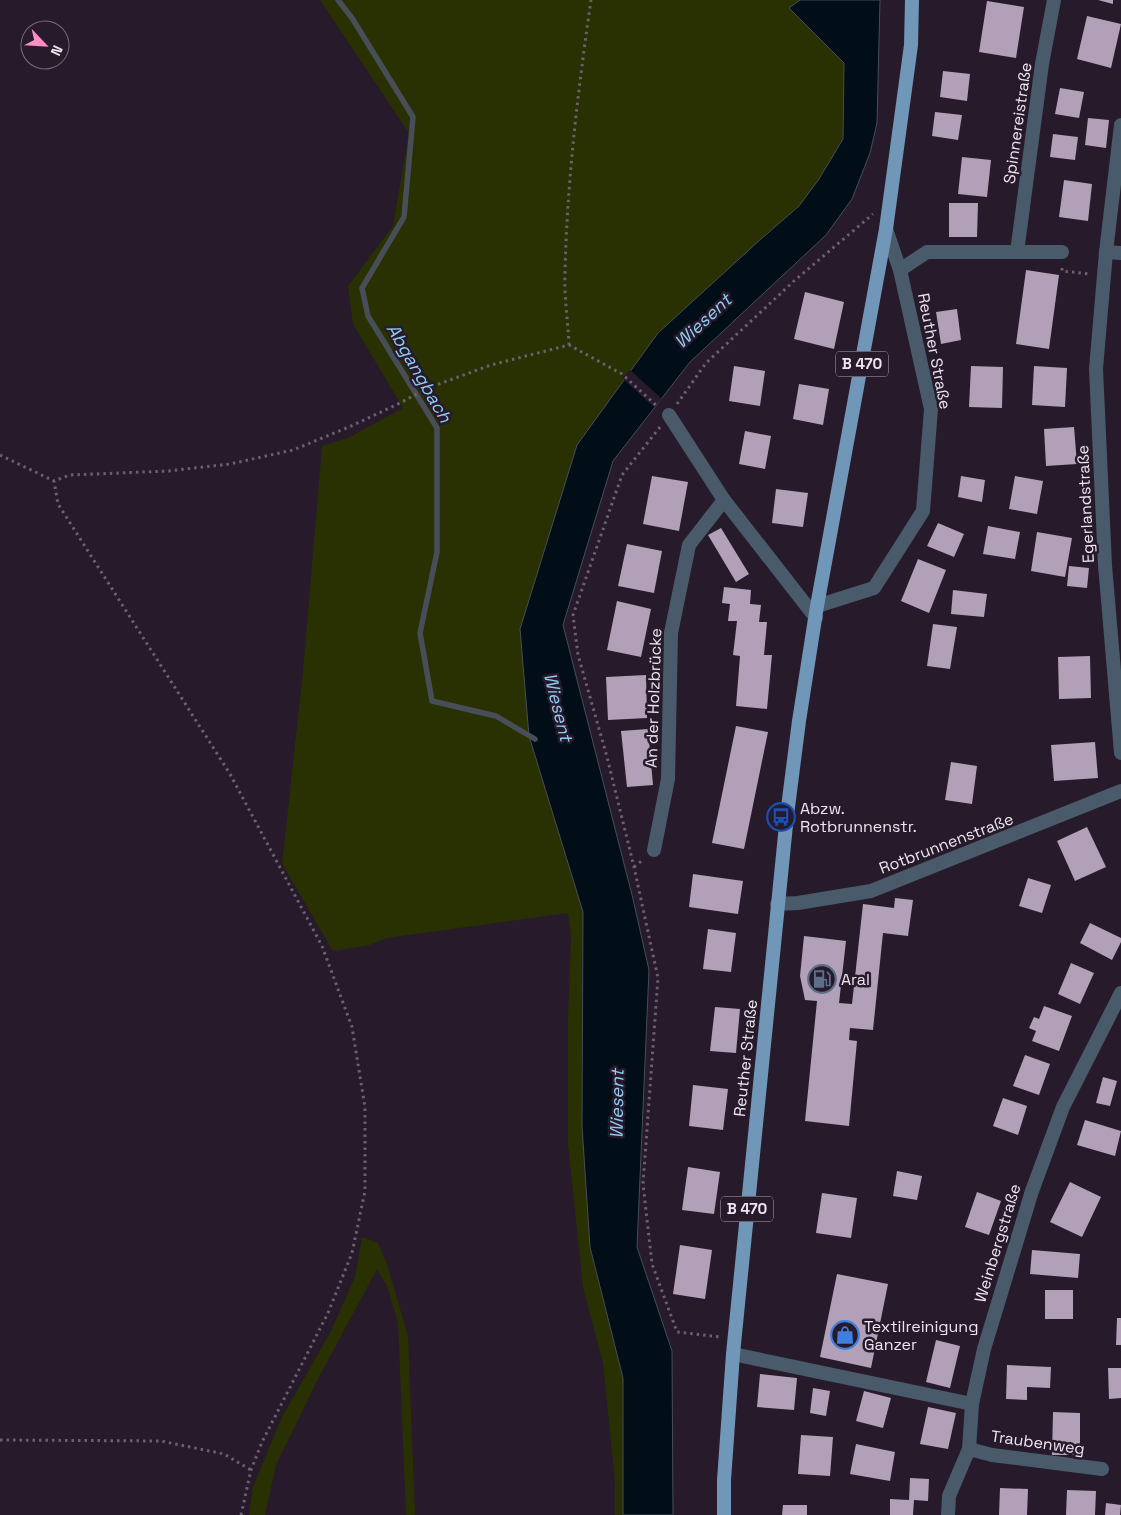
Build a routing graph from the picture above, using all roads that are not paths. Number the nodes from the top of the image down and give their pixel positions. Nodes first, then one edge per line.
1 (912, 0) edge
2 (1054, 0) edge
3 (1121, 124) edge
4 (886, 229) junction
5 (1017, 252) junction
6 (1062, 252) road end
7 (1106, 252) junction
8 (1121, 253) edge
9 (900, 270) junction
10 (664, 412) road end
11 (724, 500) junction
12 (817, 612) junction
13 (1121, 753) edge
14 (1121, 791) edge
15 (654, 850) dead end
16 (777, 904) junction
17 (1121, 993) edge
18 (733, 1354) junction
19 (972, 1404) junction
20 (969, 1448) junction
21 (1102, 1469) dead end
22 (724, 1515) edge
23 (948, 1515) edge

1 - 4 main road, Reuther Straße / B 470
2 - 5 street, Spinnereistraße
3 - 7 street, Egerlandstraße
4 - 9 street, Reuther Straße
4 - 12 main road, Reuther Straße / B 470
5 - 6 street
5 - 9 street
7 - 8 street
7 - 13 street, Egerlandstraße
9 - 12 street, Reuther Straße
10 - 11 street
11 - 12 street
11 - 15 street, An der Holzbrücke
12 - 16 main road, Reuther Straße / B 470
14 - 16 street, Rotbrunnenstraße
16 - 18 main road, Reuther Straße / B 470
17 - 19 street, Weinbergstraße
18 - 19 street
18 - 22 main road, Reuther Straße / B 470
19 - 20 street, Weinbergstraße
20 - 21 street, Traubenweg
20 - 23 street, Weinbergstraße

